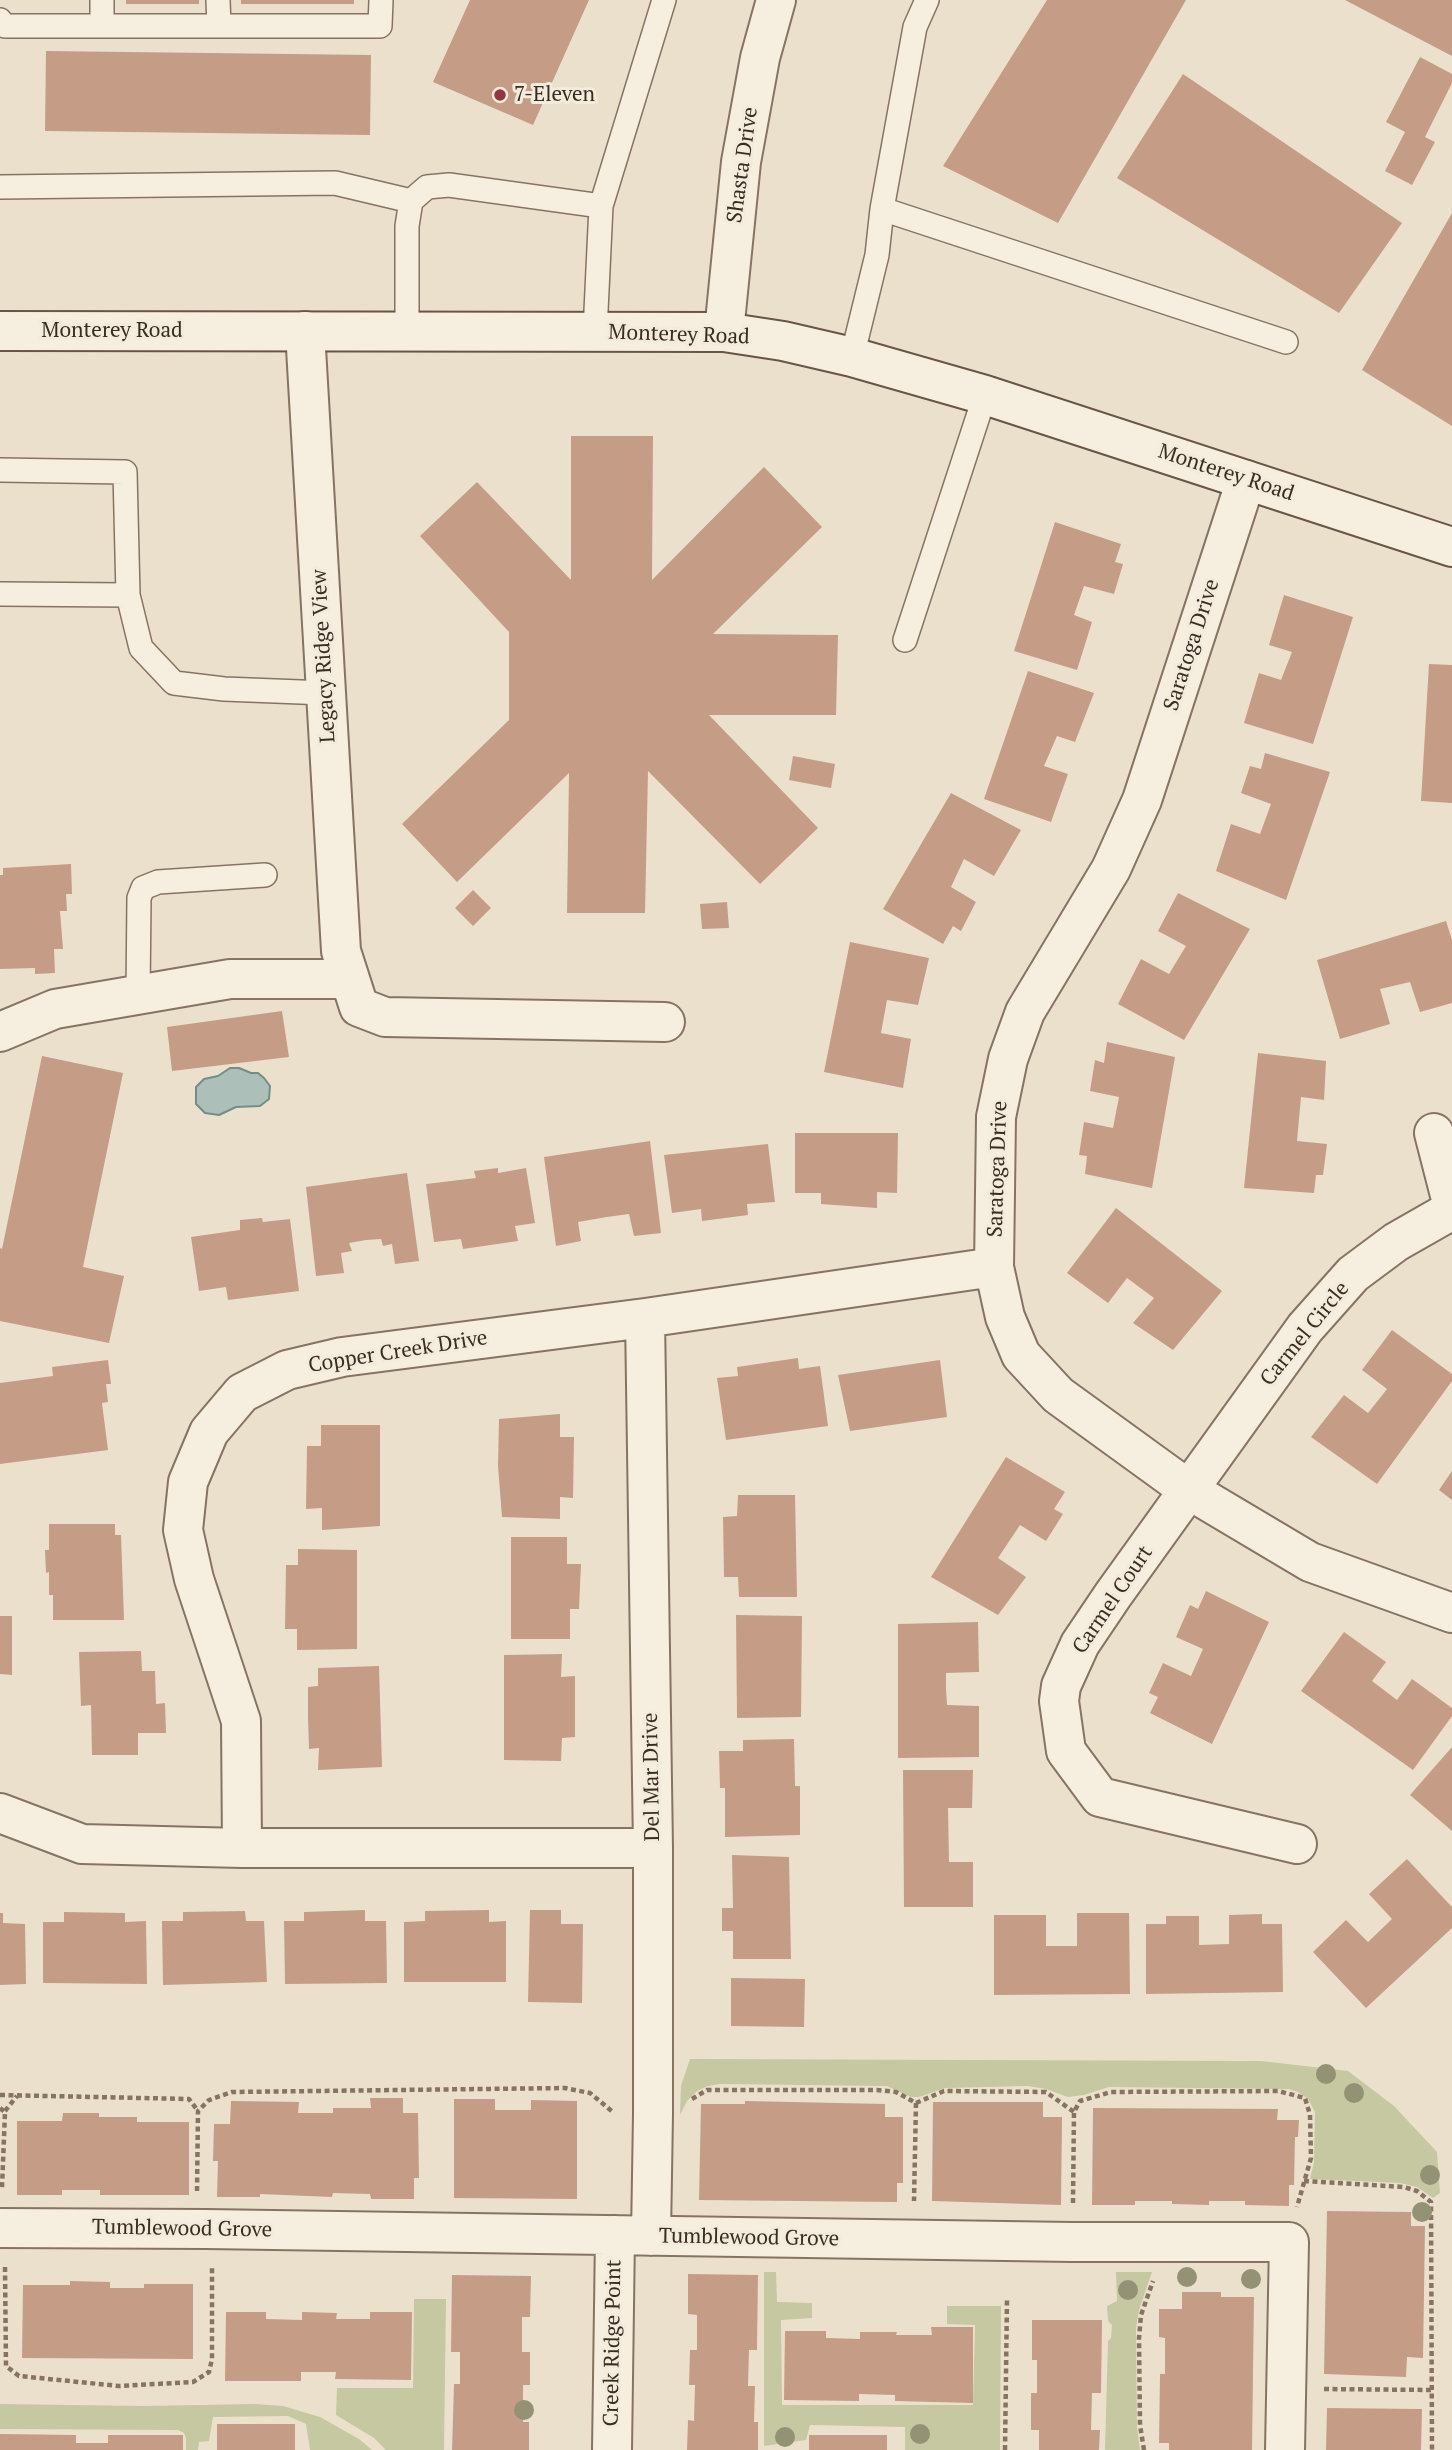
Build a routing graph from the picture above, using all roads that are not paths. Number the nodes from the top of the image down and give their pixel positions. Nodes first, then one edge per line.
1 (102, 0) edge
2 (218, 0) edge
3 (381, 0) edge
4 (664, 0) edge
5 (776, 0) edge
6 (927, 0) edge
7 (0, 20) edge
8 (102, 26) junction
9 (219, 26) junction
10 (0, 187) edge
11 (411, 201) junction
12 (601, 206) junction
13 (882, 209) junction
14 (0, 331) edge
15 (305, 331) junction
16 (407, 332) junction
17 (595, 332) junction
18 (724, 332) junction
19 (1286, 342) dead end
20 (852, 357) junction
21 (985, 395) junction
22 (0, 470) edge
23 (1246, 480) junction
24 (1452, 547) edge
25 (0, 594) edge
26 (128, 595) junction
27 (905, 640) dead end
28 (326, 693) junction
29 (265, 875) dead end
30 (350, 979) junction
31 (138, 995) junction
32 (665, 1022) dead end
33 (0, 1032) edge
34 (1434, 1133) dead end
35 (1452, 1203) edge
36 (1452, 1210) edge
37 (994, 1267) junction
38 (645, 1318) junction
39 (1189, 1490) junction
40 (1452, 1613) edge
41 (0, 1813) edge
42 (1297, 1844) dead end
43 (242, 1848) junction
44 (653, 1848) junction
45 (1, 2228) edge
46 (633, 2236) junction
47 (612, 2450) edge
48 (1285, 2450) edge

1 - 8 lane
2 - 9 lane
3 - 9 lane
4 - 12 lane
5 - 18 street, Shasta Drive
6 - 13 lane
7 - 8 lane
8 - 9 lane
10 - 11 lane
11 - 12 lane
11 - 16 lane
12 - 17 lane
13 - 19 lane
13 - 20 lane
14 - 15 street, Monterey Road
15 - 16 street, Monterey Road
15 - 28 street, Legacy Ridge View
16 - 17 street, Monterey Road
17 - 18 street, Monterey Road
18 - 20 street, Monterey Road
20 - 21 street, Monterey Road
21 - 23 street, Monterey Road
21 - 27 lane
22 - 26 lane
23 - 24 street, Monterey Road
23 - 37 street, Saratoga Drive
25 - 26 lane
26 - 28 lane
28 - 30 street, Legacy Ridge View
29 - 31 lane
30 - 31 street
30 - 32 street, Legacy Ridge View
31 - 33 street
34 - 35 street
36 - 39 street, Carmel Circle
37 - 38 street, Copper Creek Drive
37 - 39 street, Saratoga Drive
38 - 43 street, Copper Creek Drive
38 - 44 street, Del Mar Drive
39 - 40 street, Saratoga Drive
39 - 42 street, Carmel Court
41 - 43 street
43 - 44 street
44 - 46 street, Del Mar Drive
45 - 46 street, Tumblewood Grove
46 - 47 street, Creek Ridge Point
46 - 48 street, Tumblewood Grove

